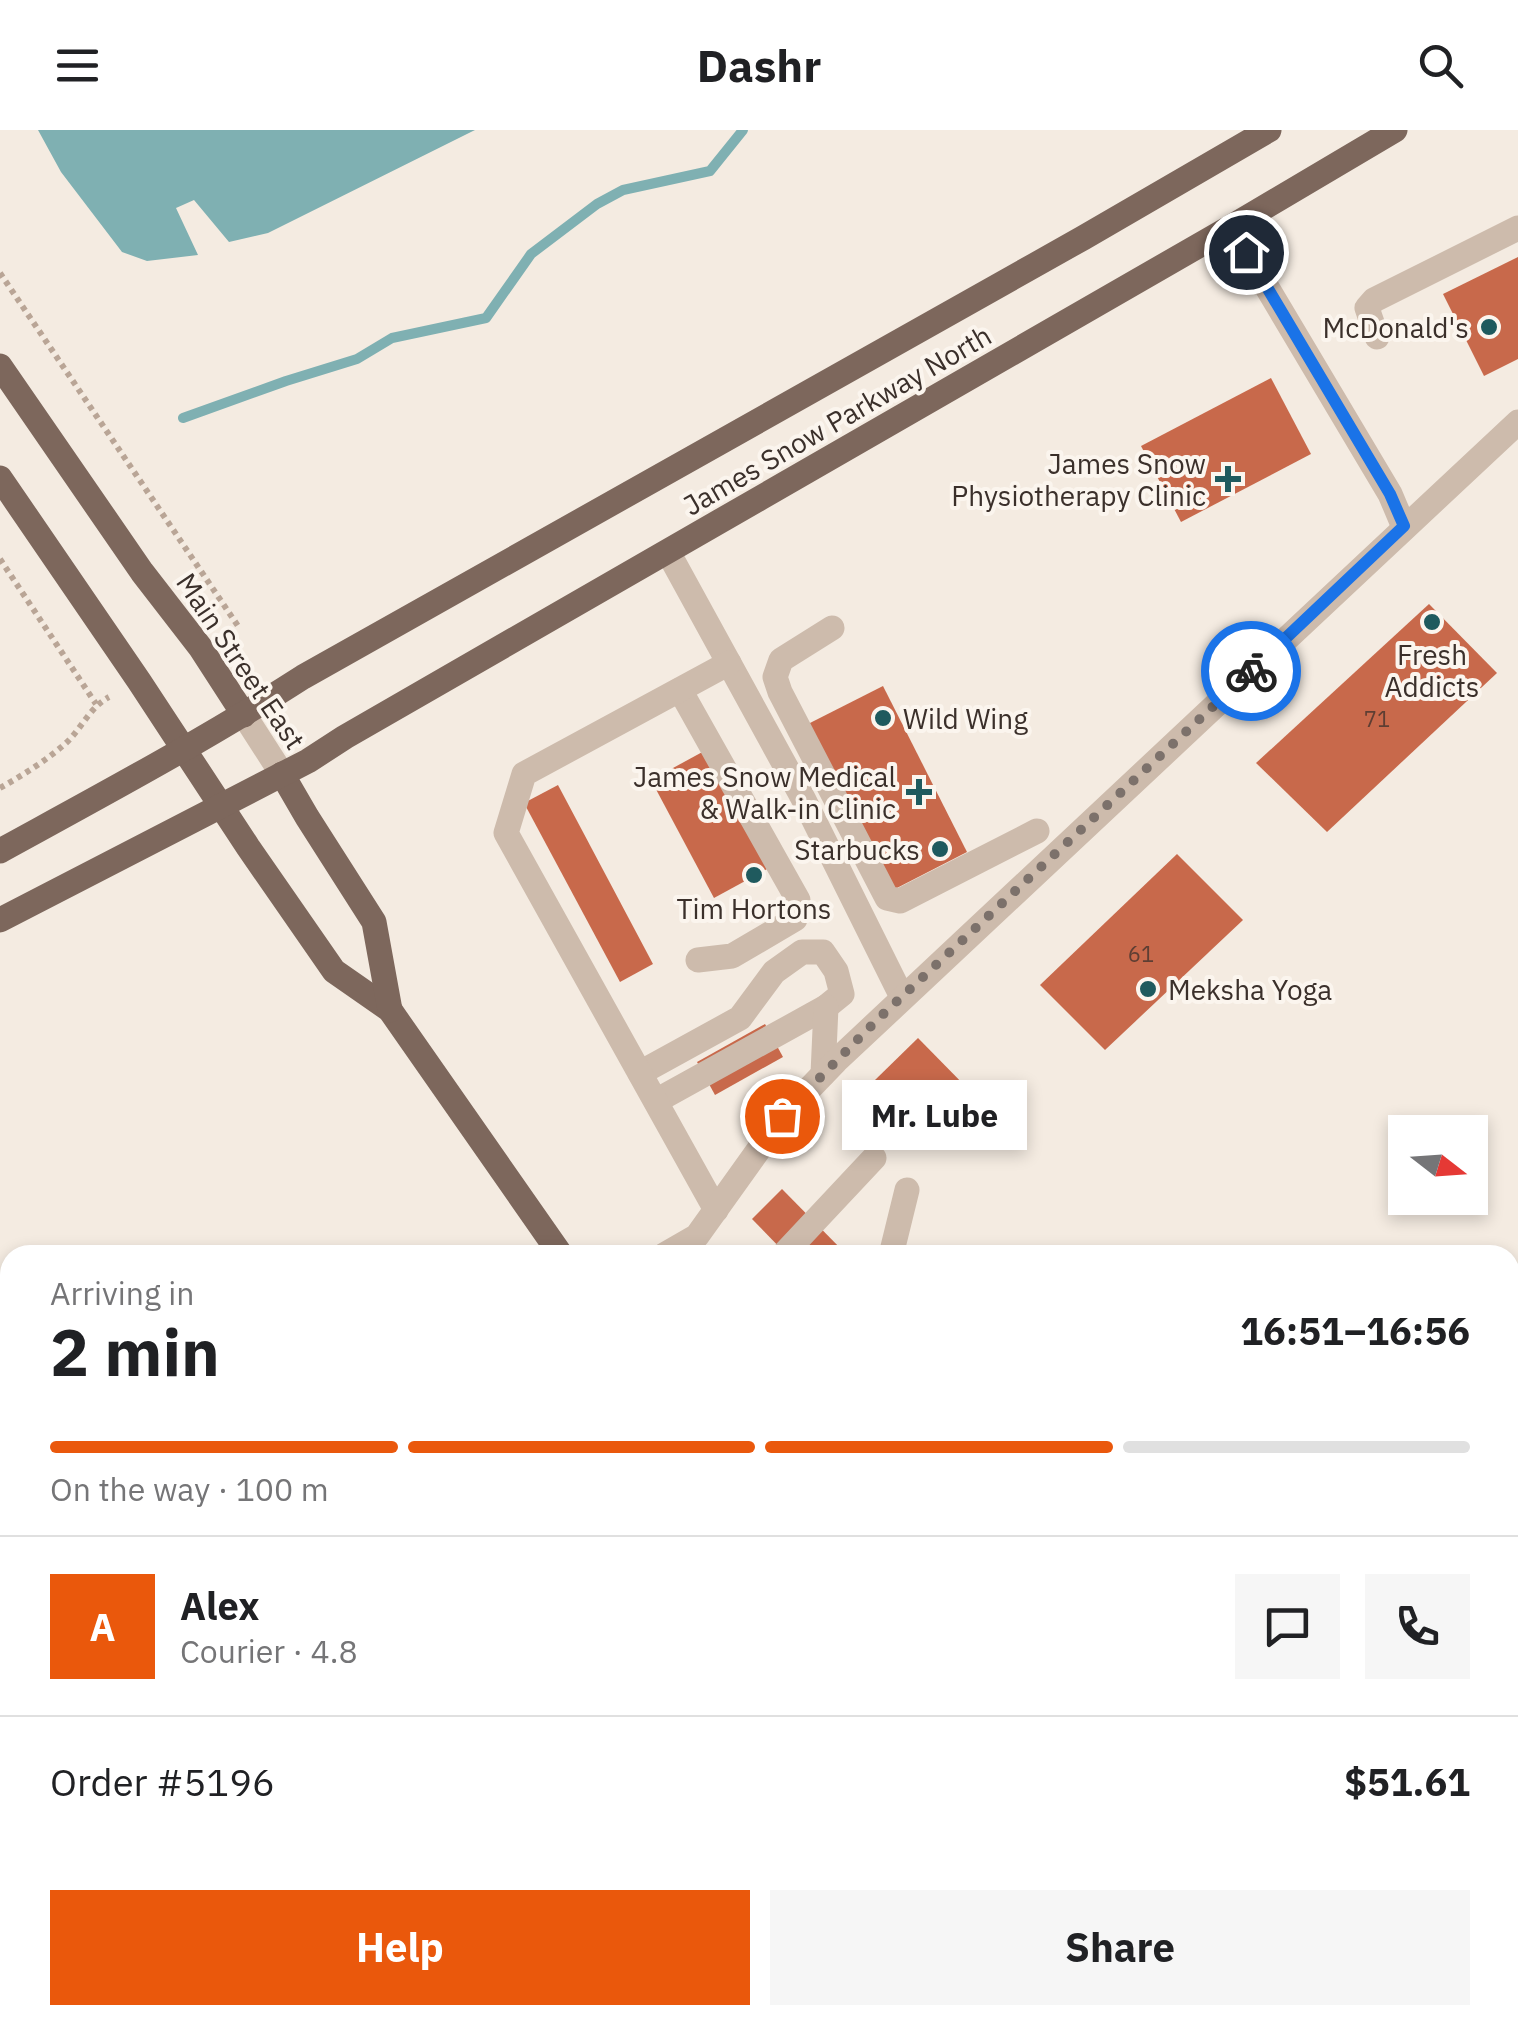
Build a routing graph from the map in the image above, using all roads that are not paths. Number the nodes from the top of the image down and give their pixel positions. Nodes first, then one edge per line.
1 (1269, 130) edge
2 (1395, 130) edge
3 (1231, 227) junction
4 (1518, 228) edge
5 (1377, 336) dead end
6 (0, 366) edge
7 (1518, 422) edge
8 (0, 478) edge
9 (1404, 526) junction
10 (668, 552) junction
11 (832, 628) dead end
12 (729, 663) junction
13 (680, 690) junction
14 (244, 715) junction
15 (183, 749) junction
16 (282, 774) junction
17 (222, 806) junction
18 (1038, 831) dead end
19 (0, 851) edge
20 (0, 920) edge
21 (698, 960) dead end
22 (902, 997) junction
23 (826, 1007) junction
24 (390, 1010) junction
25 (640, 1073) junction
26 (823, 1074) junction
27 (656, 1101) junction
28 (874, 1158) dead end
29 (906, 1190) dead end
30 (716, 1210) junction
31 (554, 1245) edge
32 (682, 1245) edge
33 (793, 1245) edge
34 (893, 1245) edge

1 - 14 main road, James Snow Parkway North
2 - 3 main road, James Snow Parkway North
3 - 9 street
3 - 10 main road, James Snow Parkway North
4 - 5 street
6 - 14 main road, Main Street East
7 - 9 street
8 - 15 main road, Main Street East
9 - 22 street
10 - 12 street
10 - 16 main road, James Snow Parkway North
11 - 18 street
12 - 13 street
12 - 22 street
13 - 21 street
13 - 25 street
14 - 15 main road, James Snow Parkway North
14 - 16 street, Main Street East
15 - 17 main road, Main Street East
15 - 19 main road, James Snow Parkway North
16 - 17 main road, James Snow Parkway North
16 - 24 main road, Main Street East
17 - 20 main road, James Snow Parkway North
17 - 24 main road, Main Street East
22 - 26 street
23 - 25 street
23 - 26 street
23 - 27 street
24 - 31 main road, Main Street East
25 - 27 street
26 - 30 street
27 - 30 street
28 - 33 street
29 - 34 street
30 - 32 street

